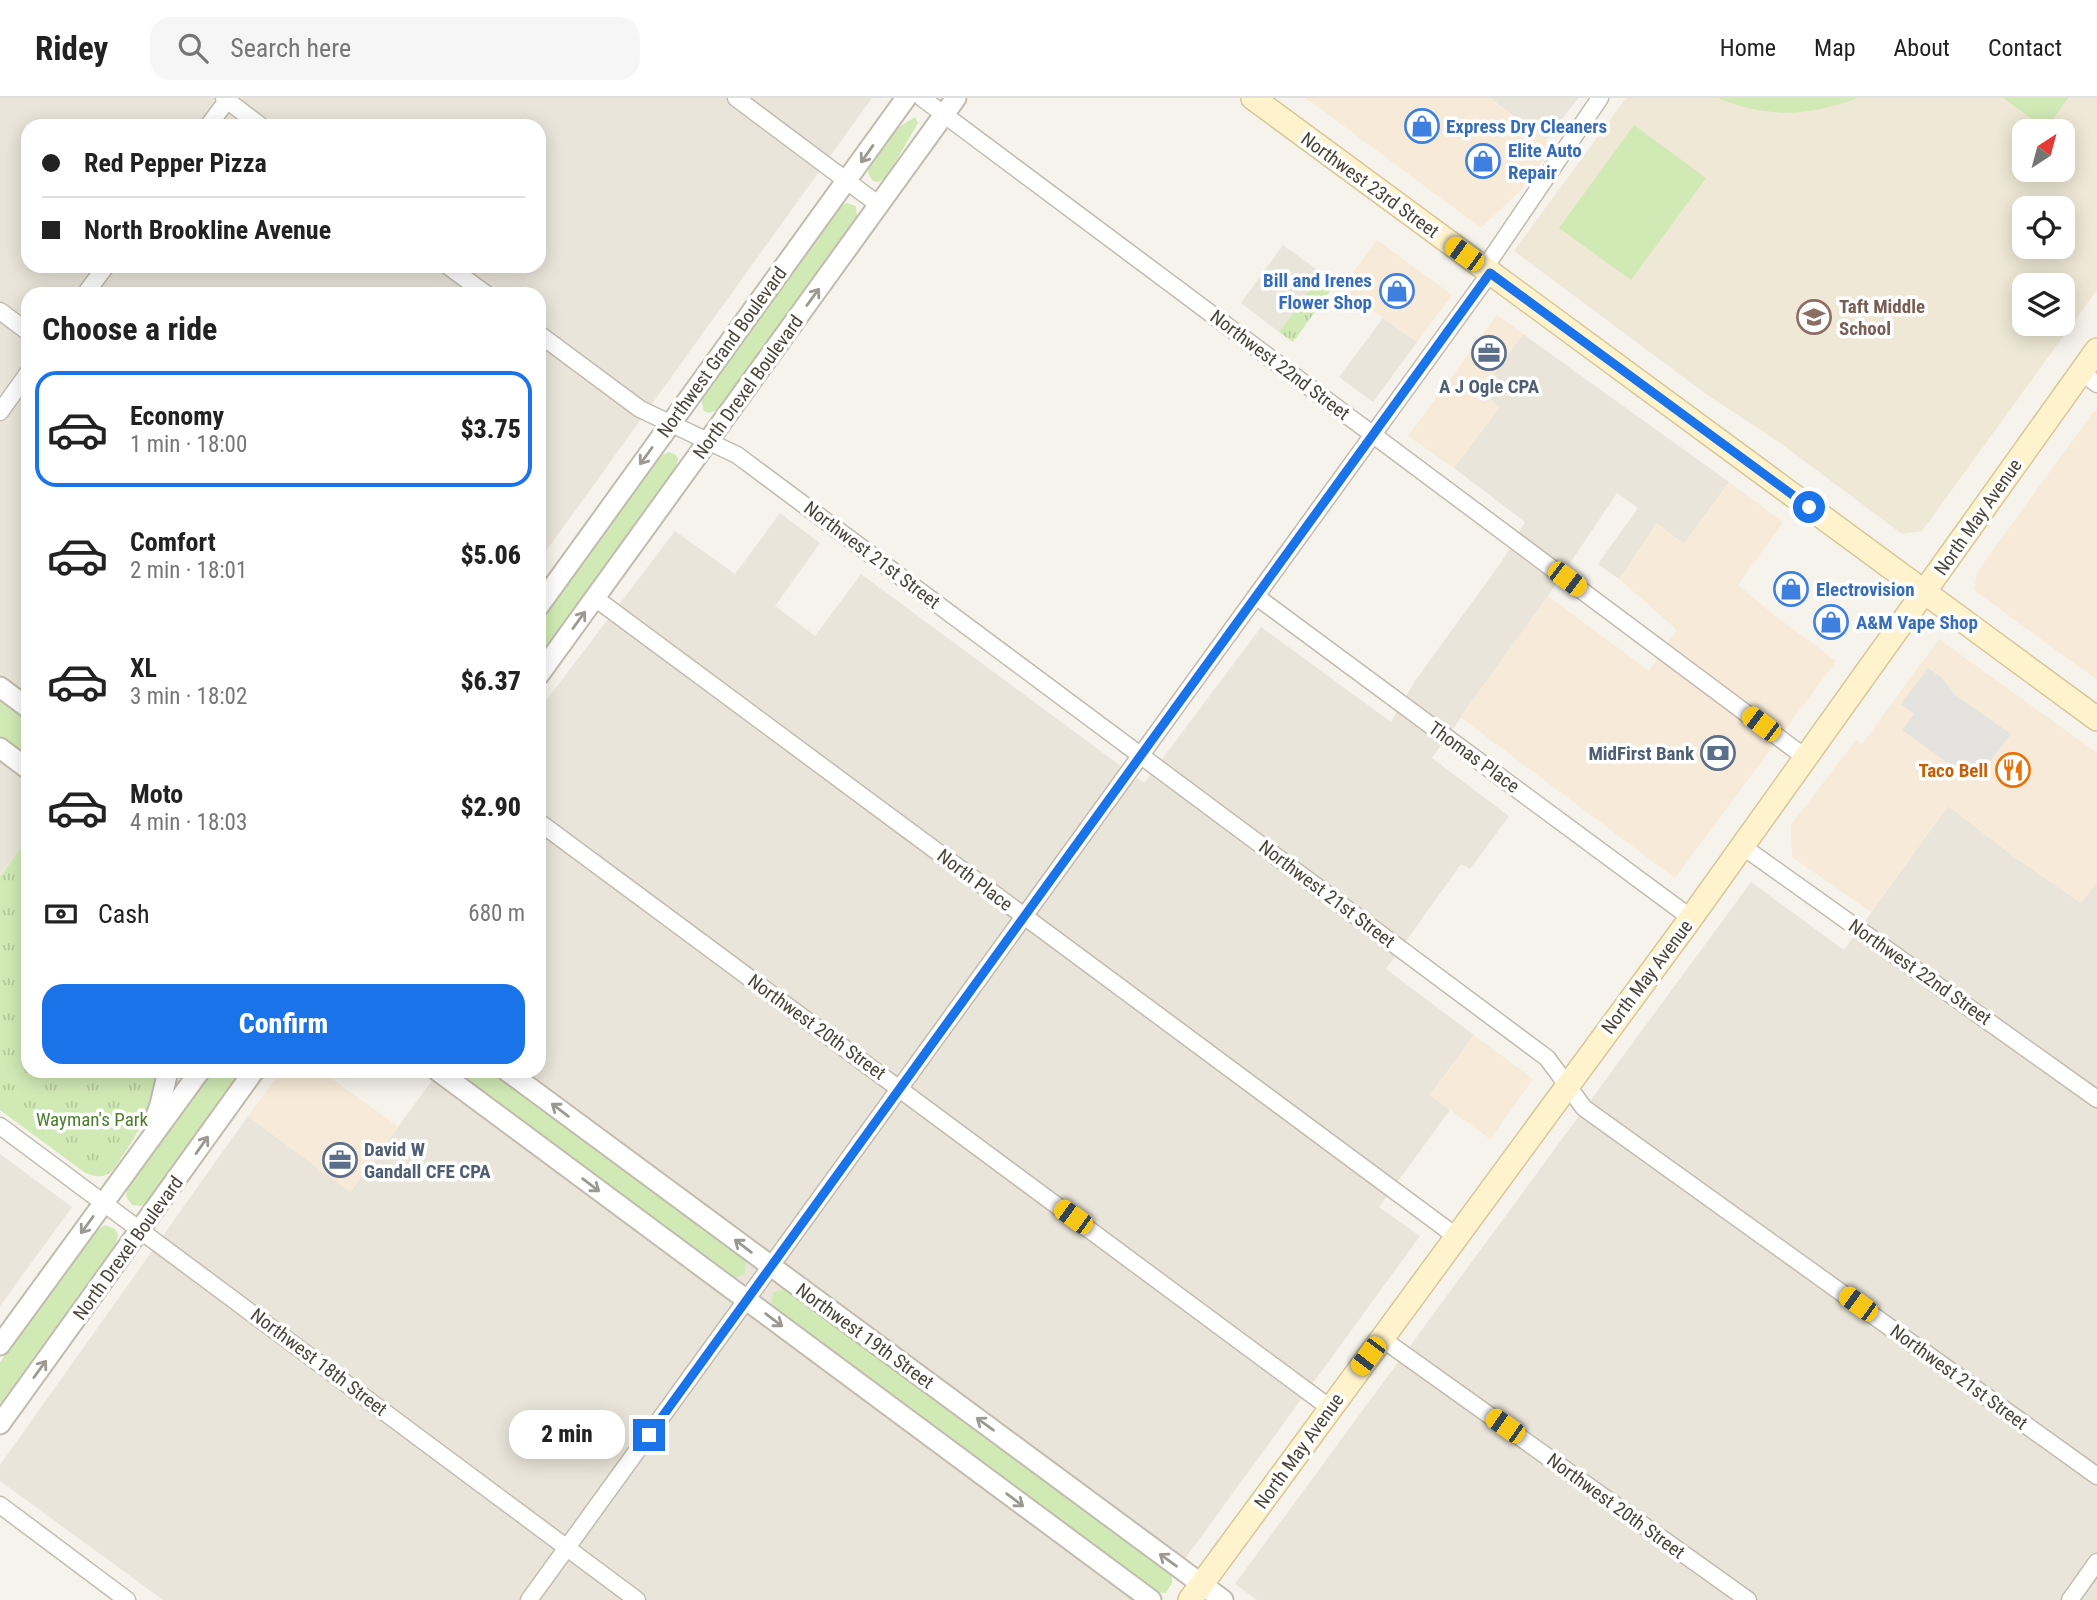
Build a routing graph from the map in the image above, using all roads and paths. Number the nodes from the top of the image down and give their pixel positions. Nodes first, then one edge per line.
1 (736, 98) edge
2 (906, 98) edge
3 (922, 98) edge
4 (957, 98) edge
5 (1253, 98) edge
6 (1600, 98) edge
7 (227, 99) edge
8 (945, 115) junction
9 (213, 119) edge
10 (252, 119) edge
11 (847, 181) junction
12 (879, 205) junction
13 (1487, 271) junction
14 (458, 273) edge
15 (476, 287) edge
16 (0, 312) edge
17 (21, 327) edge
18 (546, 339) edge
19 (2097, 350) edge
20 (2089, 378) edge
21 (21, 383) edge
22 (0, 412) edge
23 (670, 423) junction
24 (1375, 436) junction
25 (708, 441) junction
26 (1925, 593) junction
27 (546, 596) edge
28 (1257, 597) junction
29 (595, 598) junction
30 (546, 666) edge
31 (0, 687) edge
32 (21, 703) edge
33 (2097, 719) edge
34 (0, 748) edge
35 (1141, 755) junction
36 (1806, 758) junction
37 (21, 764) edge
38 (546, 827) edge
39 (1742, 846) junction
40 (1025, 917) junction
41 (1690, 918) junction
42 (166, 1078) edge
43 (195, 1078) edge
44 (249, 1078) edge
45 (447, 1078) edge
46 (516, 1078) edge
47 (1566, 1085) junction
48 (900, 1089) junction
49 (2097, 1099) edge
50 (0, 1126) edge
51 (144, 1148) junction
52 (104, 1202) junction
53 (141, 1230) junction
54 (1457, 1237) junction
55 (770, 1266) junction
56 (746, 1300) junction
57 (1381, 1338) junction
58 (0, 1345) edge
59 (1329, 1408) junction
60 (0, 1424) edge
61 (2097, 1476) edge
62 (0, 1505) edge
63 (567, 1548) junction
64 (2097, 1562) edge
65 (1196, 1592) edge
66 (127, 1600) edge
67 (529, 1600) edge
68 (637, 1600) edge
69 (1151, 1600) edge
70 (1223, 1600) edge
71 (1748, 1600) edge
72 (2070, 1600) edge

1 - 11 street
2 -> 11 street, Northwest Grand Boulevard
3 - 8 street, Northwest 22nd Street
4 - 8 street, North Drexel Boulevard
5 - 13 main road, Northwest 23rd Street
6 - 13 street
7 - 9 street
7 - 10 street
8 - 12 street, North Drexel Boulevard
8 - 24 street, Northwest 22nd Street
11 - 12 street
11 - 23 street, Northwest Grand Boulevard
25 -> 12 street, North Drexel Boulevard
13 - 24 street
13 - 26 main road, Northwest 23rd Street
14 - 15 street
16 - 17 street
18 - 23 street, Northwest 21st Street
19 - 20 main road, North May Avenue
20 - 26 main road, North May Avenue
21 - 22 street
23 - 25 street, Northwest 21st Street
23 -> 27 street, Northwest Grand Boulevard
24 - 28 street
24 - 36 street, Northwest 22nd Street
25 - 29 street, North Drexel Boulevard
25 - 35 street, Northwest 21st Street
26 - 33 main road, Northwest 23rd Street
26 - 36 main road, North May Avenue
28 - 35 street
28 - 41 street, Thomas Place
30 -> 29 street, North Drexel Boulevard
29 - 40 street, North Place
31 - 32 street
34 - 37 street
35 - 40 street
35 - 47 street, Northwest 21st Street
36 - 39 main road, North May Avenue
38 - 48 street, Northwest 20th Street
39 - 41 main road, North May Avenue
39 - 49 street, Northwest 22nd Street
40 - 48 street
40 - 54 street, North Place
41 - 47 main road, North May Avenue
42 - 51 street
43 - 51 street
53 -> 44 street, North Drexel Boulevard
45 -> 56 street
55 -> 46 street, Northwest 19th Street
47 - 54 main road, North May Avenue
47 - 61 street, Northwest 21st Street
48 - 55 street
48 - 59 street, Northwest 20th Street
50 - 52 street, Northwest 18th Street
51 - 52 street
52 - 53 street, Northwest 18th Street
52 -> 58 street
60 -> 53 street, North Drexel Boulevard
53 - 63 street, Northwest 18th Street
54 - 57 main road, North May Avenue
55 - 56 street
65 -> 55 street, Northwest 19th Street
56 - 63 street
56 -> 69 street
57 - 59 main road, North May Avenue
57 - 71 street, Northwest 20th Street
59 - 65 main road, North May Avenue
62 - 66 street
63 - 67 street
63 - 68 street, Northwest 18th Street
64 - 72 street
65 - 70 street, Northwest 19th Street

